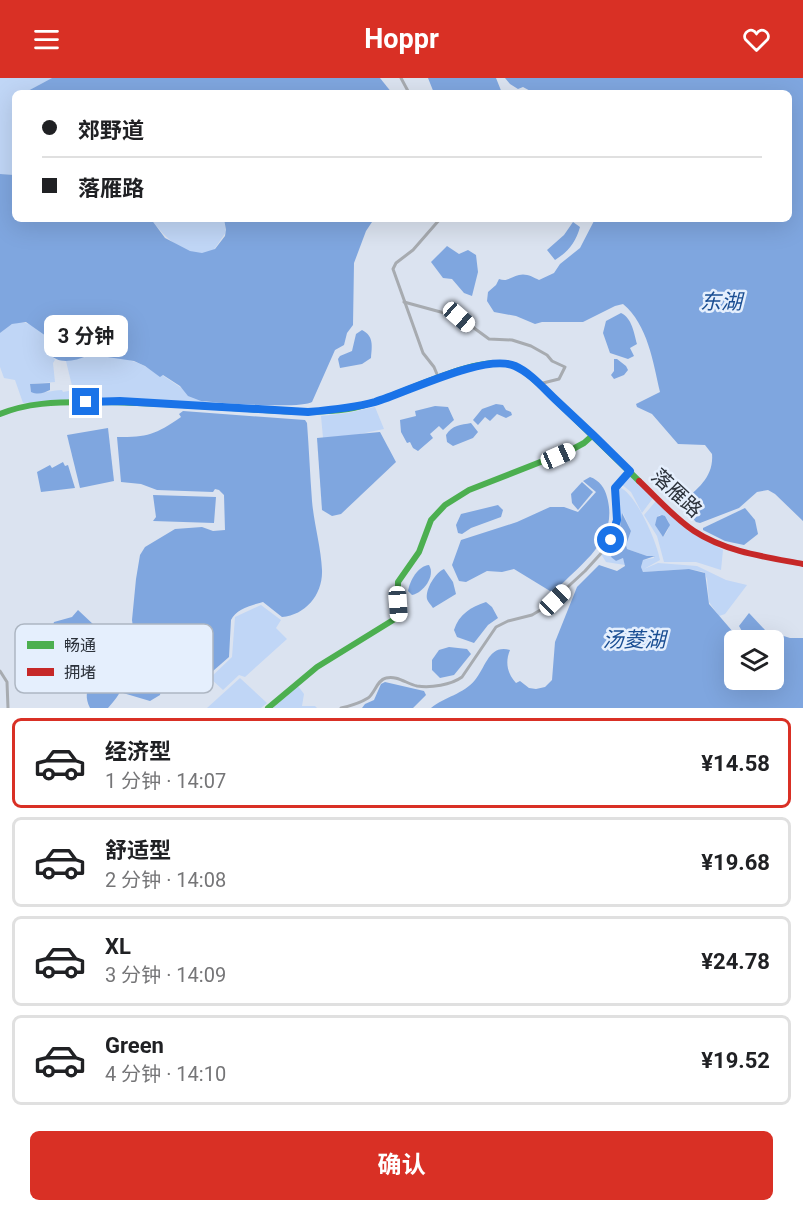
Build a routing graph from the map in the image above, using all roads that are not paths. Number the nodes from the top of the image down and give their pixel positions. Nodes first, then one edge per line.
1 (437, 222) edge
2 (404, 302) junction
3 (439, 379) junction
4 (539, 384) junction
5 (0, 414) edge
6 (593, 435) junction
7 (630, 471) junction
8 (803, 564) edge
9 (0, 671) edge
10 (8, 708) edge
11 (268, 708) edge
12 (341, 708) edge

1 - 2 street
2 - 3 street
2 - 4 street
3 - 4 street, 落雁路
3 - 5 street, 落雁路
4 - 6 street, 落雁路
6 - 7 street, 落雁路
6 - 11 street
7 - 8 street, 落雁路
7 - 12 street
9 - 10 street

